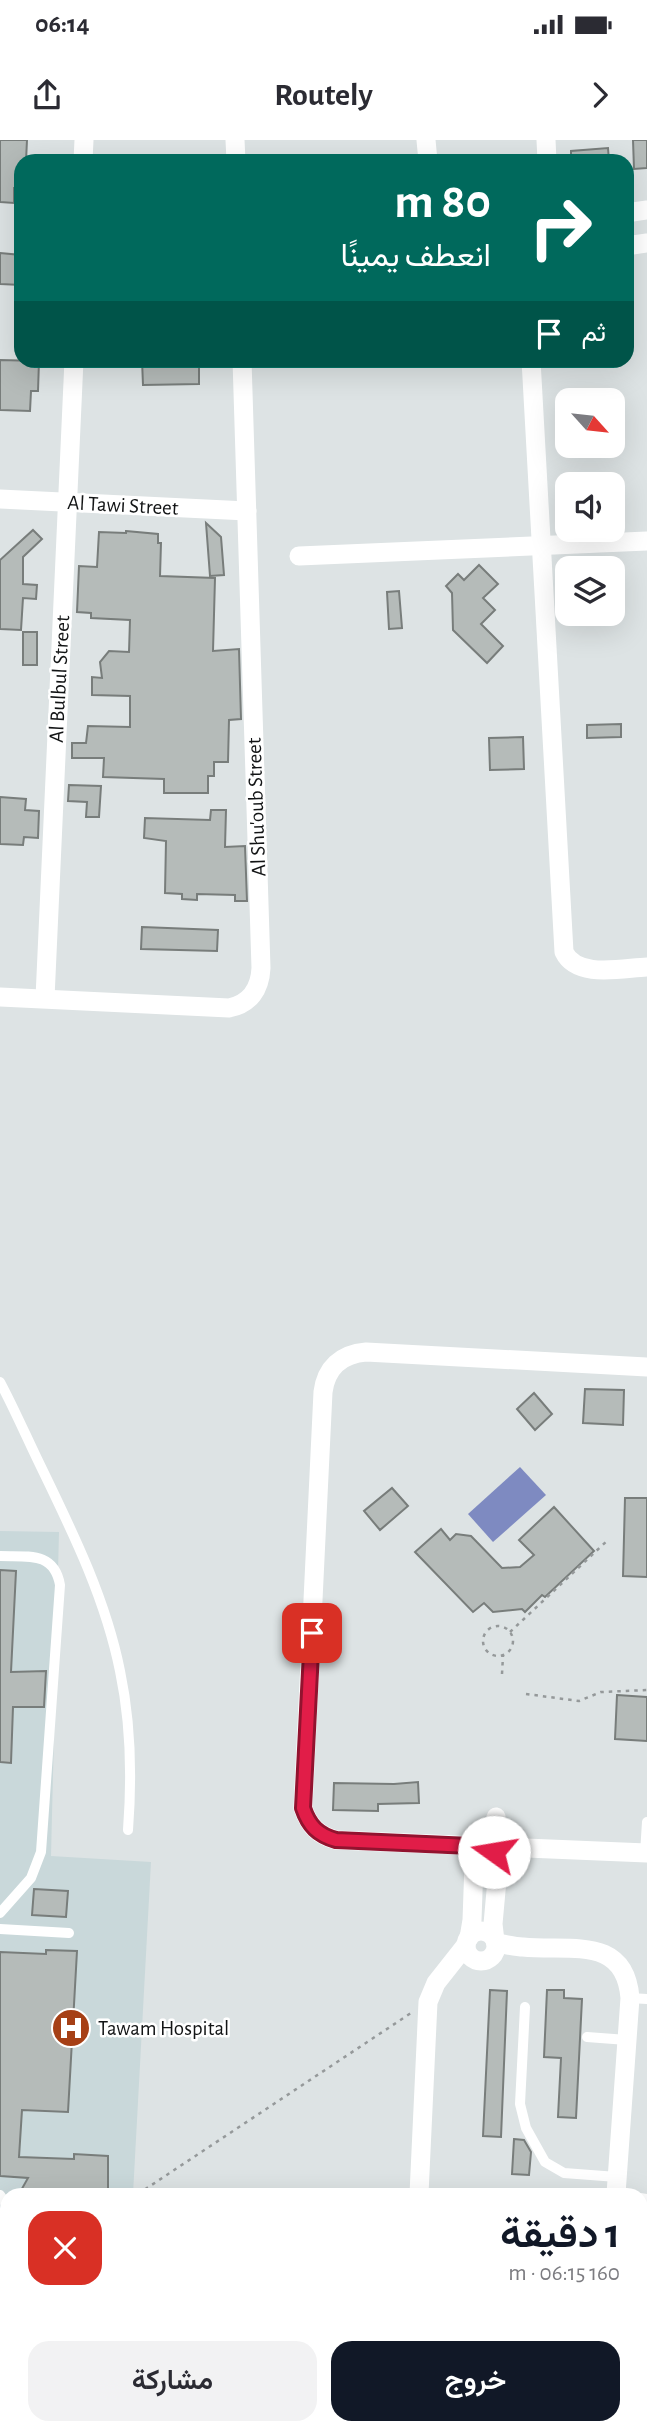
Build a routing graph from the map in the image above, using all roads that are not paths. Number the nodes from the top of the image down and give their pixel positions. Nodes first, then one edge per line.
1 (74, 368) edge
2 (242, 368) edge
3 (531, 368) edge
4 (0, 499) edge
5 (67, 502) junction
6 (247, 512) junction
7 (647, 541) edge
8 (542, 546) junction
9 (299, 556) dead end
10 (647, 967) edge
11 (0, 996) edge
12 (45, 999) junction
13 (647, 1367) edge
14 (0, 1382) edge
15 (0, 1556) edge
16 (491, 1816) dead end
17 (647, 1822) edge
18 (128, 1830) dead end
19 (486, 1846) junction
20 (646, 1853) edge
21 (0, 1913) edge
22 (0, 1929) edge
23 (69, 1933) dead end
24 (482, 1947) junction
25 (638, 1998) edge
26 (525, 2007) dead end
27 (587, 2037) dead end
28 (627, 2040) junction
29 (616, 2186) edge
30 (419, 2188) edge

1 - 5 street, Al Bulbul Street
2 - 6 street, Al Shu'oub Street
3 - 8 street
4 - 5 street, Al Tawi Street
5 - 6 street, Al Tawi Street
5 - 12 street, Al Bulbul Street
6 - 12 street, Al Shu'oub Street
7 - 8 street
8 - 9 street
8 - 10 street
11 - 12 street, Al Shu'oub Street
13 - 19 street
14 - 18 lane
15 - 21 lane
16 - 19 street
17 - 20 lane
19 - 20 street
19 - 24 street
22 - 23 lane
24 - 25 street
24 - 30 street
25 - 28 street
26 - 29 lane
27 - 28 lane
28 - 29 street

